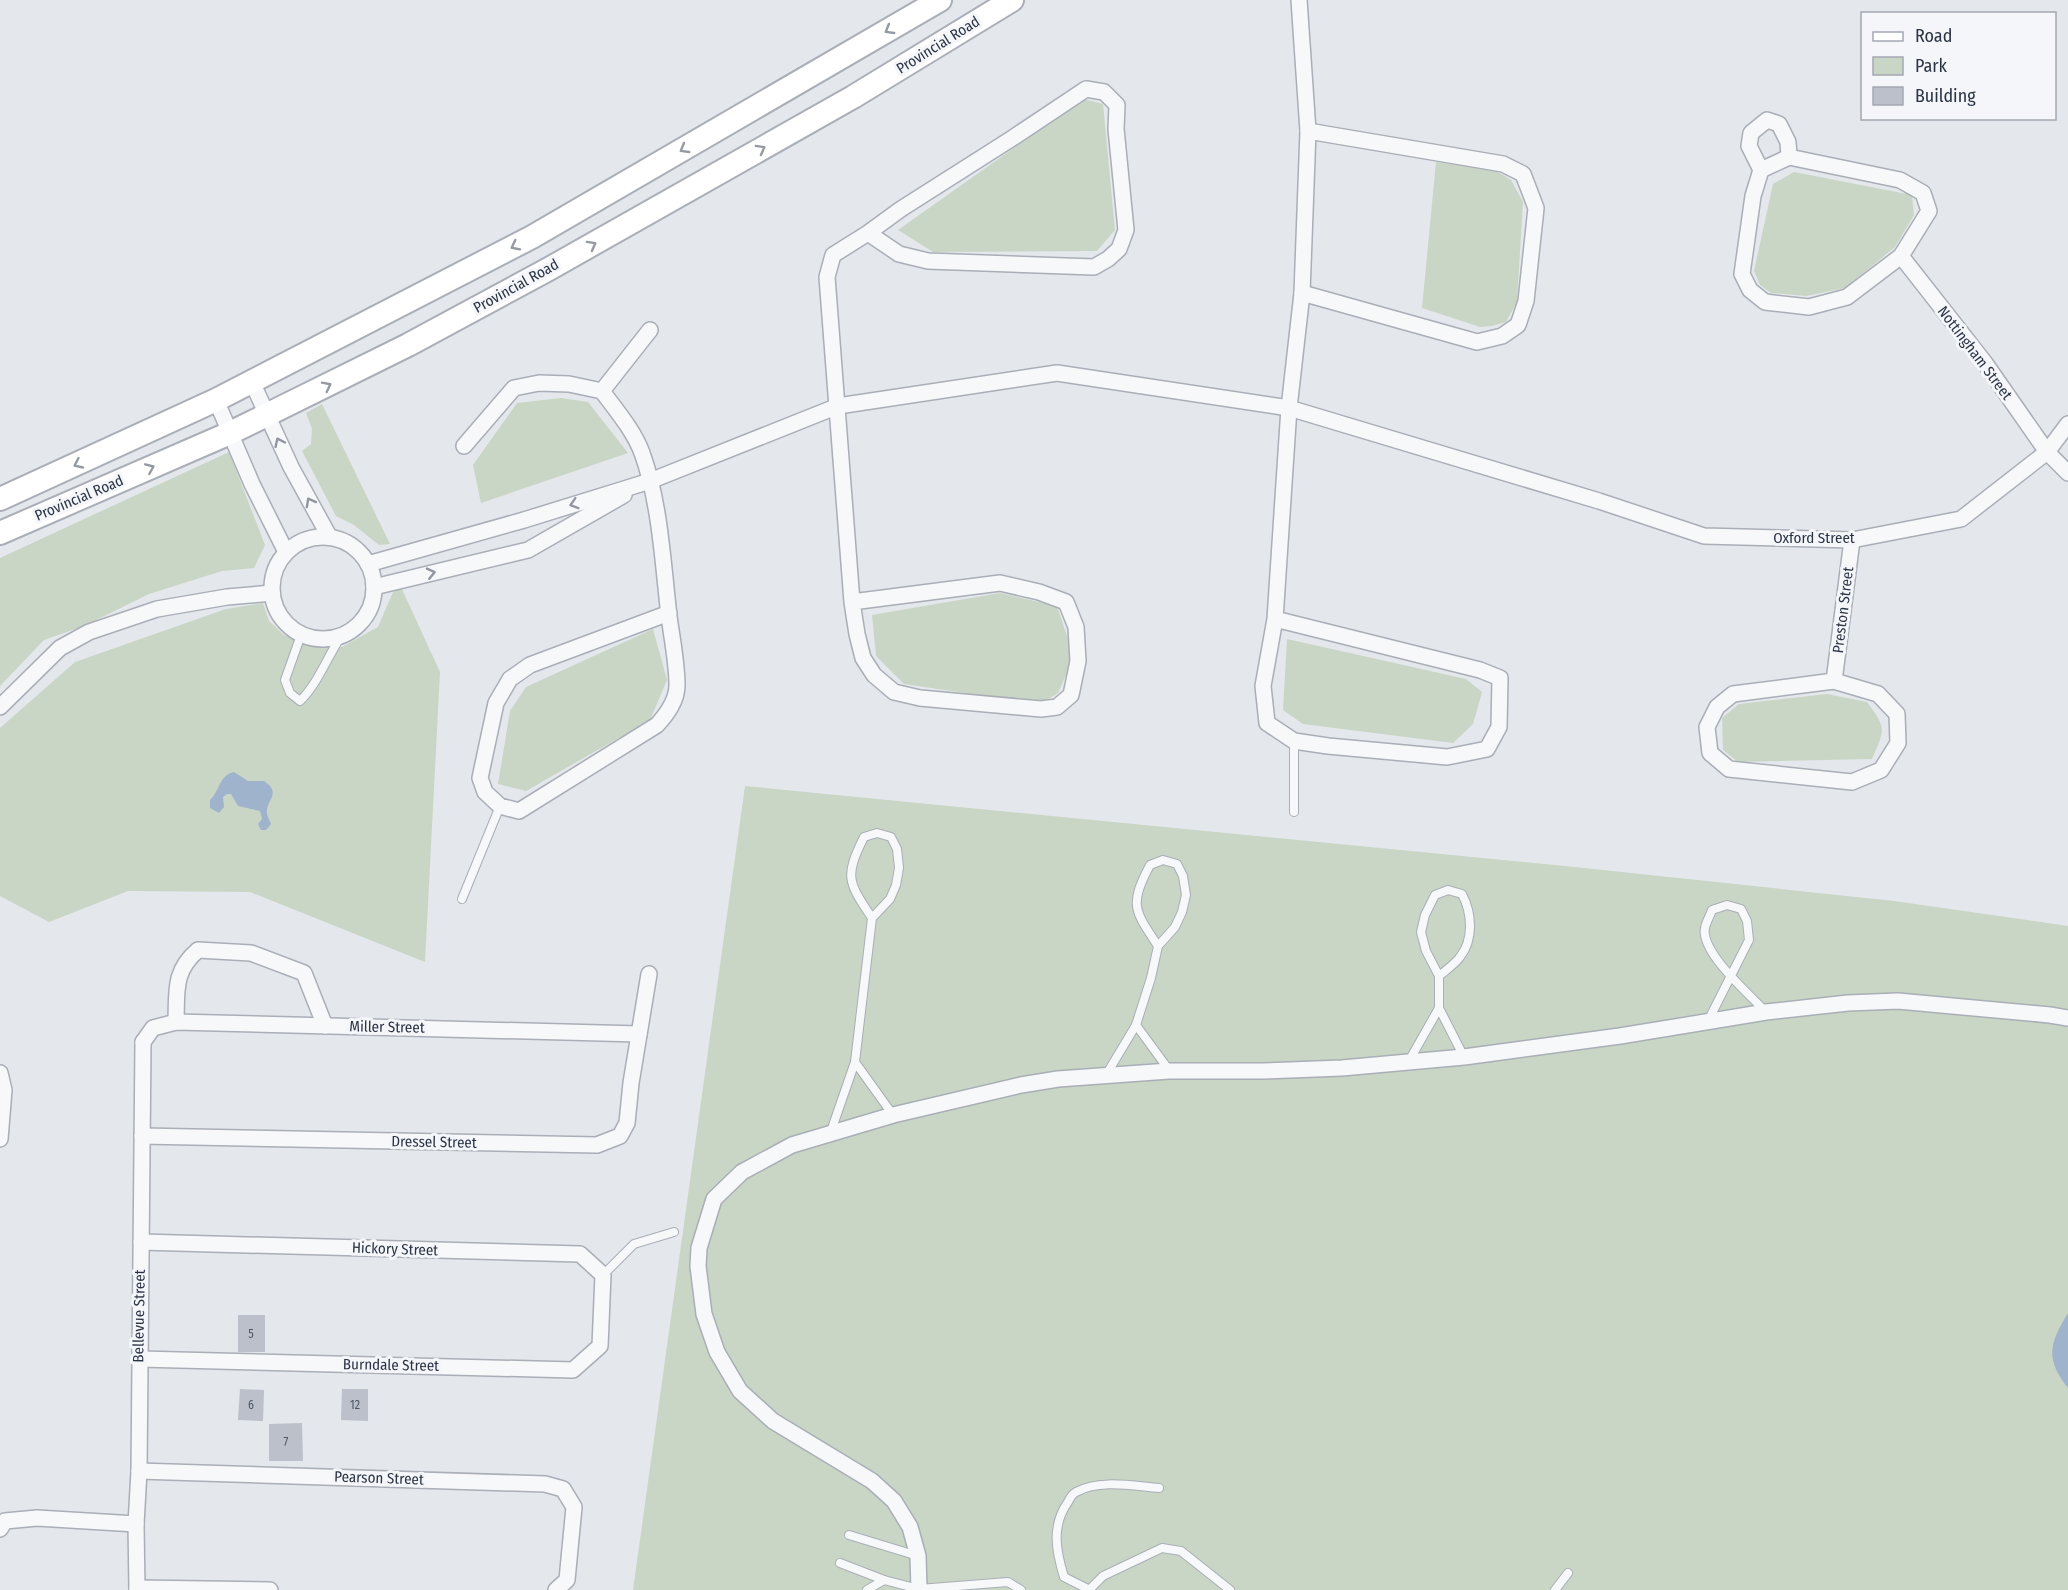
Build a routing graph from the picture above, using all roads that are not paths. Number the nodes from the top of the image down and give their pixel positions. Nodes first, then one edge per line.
1 (940, 0) edge
2 (1012, 0) edge
3 (1299, 0) edge
4 (866, 44) junction
5 (884, 78) junction
6 (1308, 131) junction
7 (1789, 157) junction
8 (1761, 170) junction
9 (868, 233) junction
10 (1901, 256) junction
11 (1302, 293) junction
12 (650, 330) dead end
13 (252, 382) junction
14 (602, 391) junction
15 (216, 400) junction
16 (838, 406) junction
17 (1289, 408) junction
18 (267, 416) junction
19 (2068, 424) edge
20 (230, 433) junction
21 (464, 446) dead end
22 (2047, 452) junction
23 (2068, 474) edge
24 (650, 480) junction
25 (0, 499) edge
26 (0, 533) edge
27 (329, 536) junction
28 (1852, 540) junction
29 (286, 552) junction
30 (368, 564) junction
31 (374, 587) junction
32 (272, 593) junction
33 (852, 602) junction
34 (669, 613) junction
35 (1275, 619) junction
36 (301, 635) junction
37 (341, 636) junction
38 (1834, 681) junction
39 (0, 707) edge
40 (1294, 741) junction
41 (500, 806) junction
42 (1293, 812) dead end
43 (462, 899) dead end
44 (872, 918) junction
45 (1158, 946) junction
46 (650, 975) dead end
47 (1439, 976) junction
48 (1732, 976) junction
49 (1439, 1008) junction
50 (1766, 1012) junction
51 (2068, 1018) edge
52 (176, 1022) junction
53 (1707, 1023) junction
54 (1136, 1025) junction
55 (325, 1026) junction
56 (639, 1034) junction
57 (143, 1042) junction
58 (1464, 1057) junction
59 (1409, 1061) junction
60 (855, 1062) junction
61 (1169, 1071) junction
62 (0, 1073) edge
63 (1106, 1075) junction
64 (893, 1115) junction
65 (830, 1134) junction
66 (142, 1136) junction
67 (0, 1140) edge
68 (674, 1232) dead end
69 (141, 1242) junction
70 (603, 1275) junction
71 (140, 1359) junction
72 (139, 1471) junction
73 (1159, 1488) dead end
74 (136, 1524) junction
75 (0, 1529) edge
76 (849, 1535) dead end
77 (918, 1556) junction
78 (840, 1563) dead end
79 (1568, 1573) dead end
80 (884, 1580) junction
81 (136, 1589) edge
82 (919, 1589) edge
83 (1089, 1589) edge
84 (270, 1590) edge
85 (556, 1590) edge
86 (867, 1590) edge
87 (1021, 1590) edge
88 (1230, 1590) edge
89 (1555, 1590) edge

1 -> 4 street, Provincial Road
2 - 5 street, Provincial Road
3 - 6 street
4 - 5 street
4 -> 13 street, Provincial Road
18 -> 5 street, Provincial Road
6 - 11 street
6 - 11 street
7 - 8 street
7 - 8 street
7 - 10 street
8 - 10 street
9 - 9 street
9 - 16 street
10 - 22 street, Nottingham Street
11 - 17 street
12 - 14 street
13 - 15 street, Provincial Road
13 - 18 street
14 - 21 street
14 - 24 street
15 - 20 street
15 -> 25 street, Provincial Road
16 - 17 street, Oxford Street
16 - 24 street, Oxford Street
16 - 33 street
17 - 28 street, Oxford Street
17 - 35 street
18 - 20 street, Provincial Road
27 -> 18 street
19 - 22 street, Oxford Street
26 -> 20 street, Provincial Road
20 - 29 street
22 - 23 street, Nottingham Street
22 - 28 street, Oxford Street
24 -> 30 street
31 -> 24 street
24 - 34 street
27 - 29 street
27 - 30 street
28 - 38 street, Preston Street
29 - 32 street
30 - 31 street
31 - 37 street
32 - 36 street
32 - 39 street
33 - 33 street
34 - 41 street
34 - 41 street
35 - 40 street
35 - 40 street
36 - 37 street
36 - 37 lane
38 - 38 street
40 - 42 lane
41 - 43 lane
44 - 44 lane
44 - 60 lane
45 - 45 lane
45 - 54 lane
46 - 56 street, Dressel Street
47 - 47 lane
47 - 49 lane
48 - 48 lane
48 - 50 lane
48 - 53 lane
49 - 58 lane
49 - 59 lane
50 - 51 street
50 - 53 street
52 - 55 street, Miller Street
52 - 55 street
52 - 57 street, Miller Street
53 - 58 street
54 - 61 lane
54 - 63 lane
55 - 56 street, Miller Street
56 - 66 street, Dressel Street
57 - 66 street
57 - 74 street, Bellevue Street
58 - 59 street
59 - 61 street
60 - 64 lane
60 - 65 lane
61 - 63 street
62 - 67 street
63 - 64 street
64 - 65 street
65 - 77 street
66 - 69 street
68 - 70 lane
69 - 70 street, Hickory Street
69 - 71 street
70 - 71 street, Burndale Street
71 - 72 street
72 - 74 street
72 - 85 street, Pearson Street
73 - 83 lane
74 - 75 street
74 - 81 street
76 - 77 lane
77 - 82 street
78 - 80 lane
79 - 89 lane
80 - 82 lane
80 - 86 lane
81 - 84 street
82 - 87 lane
83 - 88 lane

